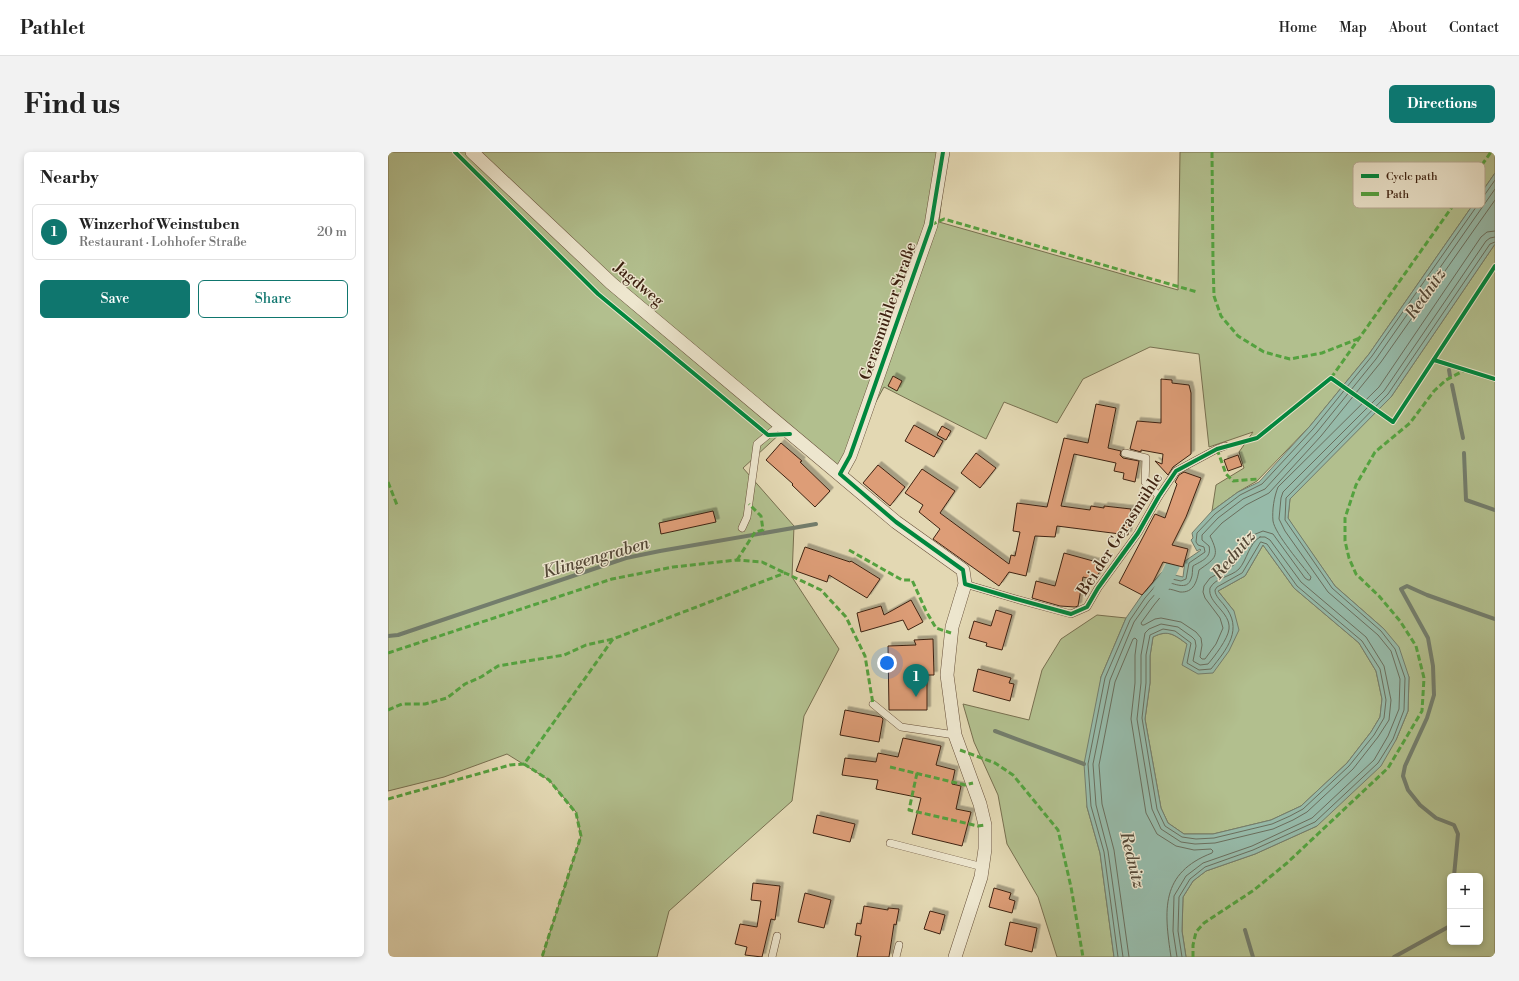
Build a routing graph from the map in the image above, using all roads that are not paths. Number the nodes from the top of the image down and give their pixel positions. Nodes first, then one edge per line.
1 (472, 152) edge
2 (943, 152) edge
3 (780, 425) junction
4 (1224, 446) dead end
5 (1125, 453) dead end
6 (840, 474) junction
7 (1158, 496) junction
8 (742, 528) dead end
9 (965, 584) junction
10 (873, 704) dead end
11 (955, 735) junction
12 (890, 843) dead end
13 (983, 867) junction
14 (777, 936) dead end
15 (899, 945) dead end
16 (772, 957) edge
17 (896, 957) edge
18 (955, 957) edge

1 - 3 street, Jagdweg
2 - 6 street, Gerasmühler Straße
3 - 6 street, Jagdweg
3 - 8 lane
4 - 7 lane, Bei der Gerasmühle
5 - 7 lane
6 - 9 street
7 - 9 lane, Bei der Gerasmühle
9 - 11 street
10 - 11 lane
11 - 13 street
12 - 13 lane
13 - 18 street
14 - 16 lane
15 - 17 lane

